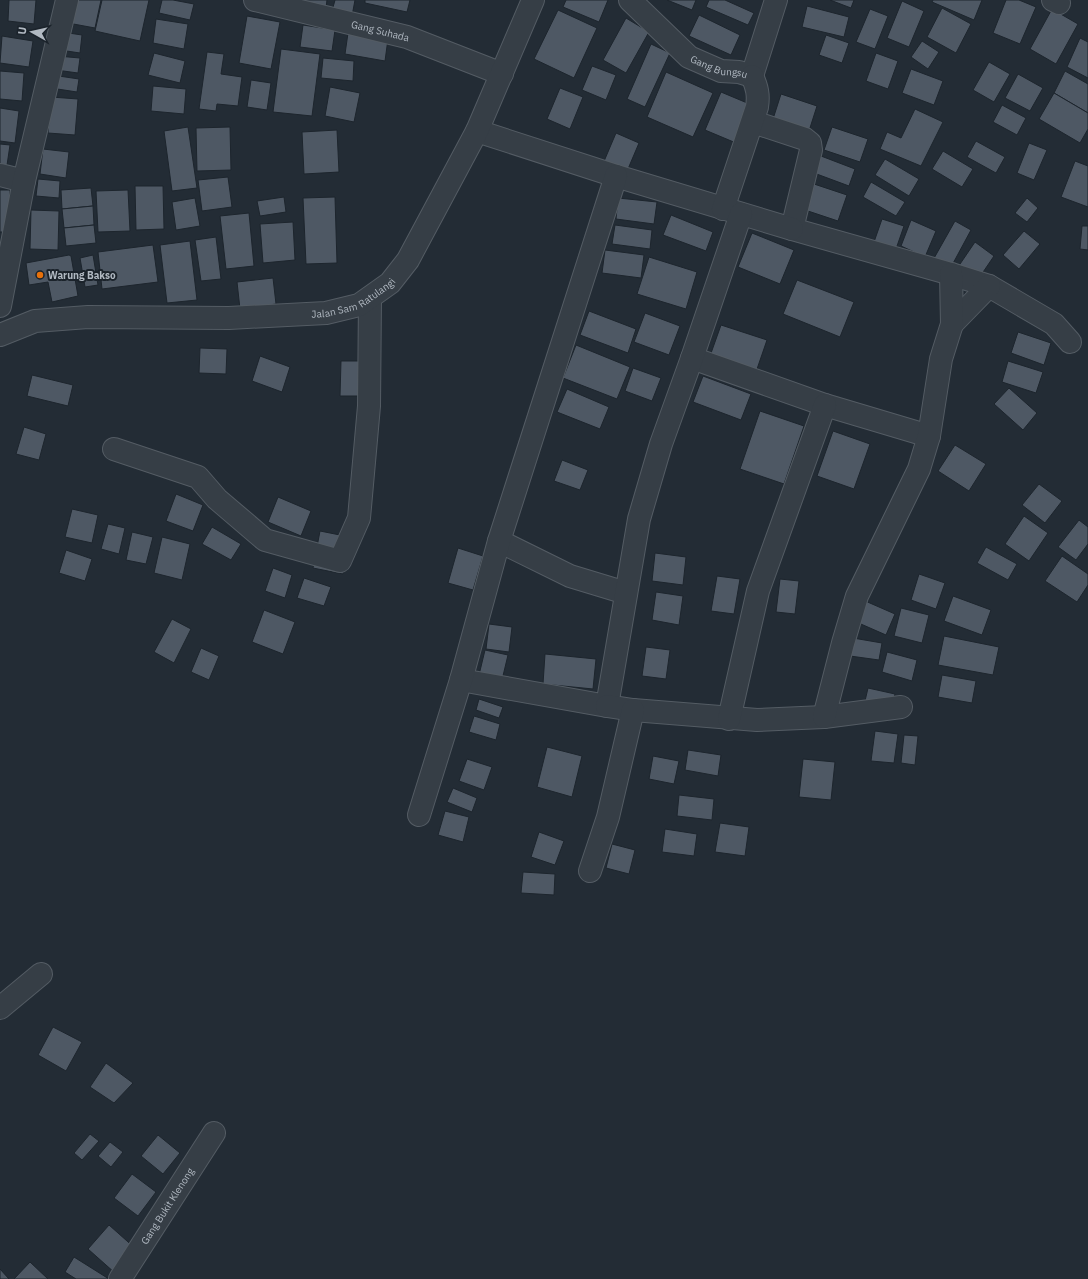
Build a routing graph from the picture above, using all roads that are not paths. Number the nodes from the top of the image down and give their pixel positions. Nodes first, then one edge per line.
1 (67, 0) edge
2 (255, 0) edge
3 (533, 0) edge
4 (630, 0) edge
5 (776, 0) edge
6 (502, 74) junction
7 (752, 76) junction
8 (753, 122) junction
9 (477, 131) junction
10 (0, 175) edge
11 (616, 176) junction
12 (24, 181) junction
13 (732, 212) junction
14 (792, 229) junction
15 (951, 274) junction
16 (989, 286) junction
17 (370, 298) junction
18 (0, 306) edge
19 (952, 324) junction
20 (0, 335) edge
21 (1070, 342) dead end
22 (692, 358) junction
23 (825, 405) junction
24 (929, 436) junction
25 (114, 449) dead end
26 (499, 541) junction
27 (626, 593) junction
28 (462, 680) junction
29 (607, 706) junction
30 (901, 707) dead end
31 (633, 710) junction
32 (824, 717) junction
33 (729, 719) junction
34 (419, 815) dead end
35 (590, 872) dead end
36 (41, 974) dead end
37 (0, 1008) edge
38 (214, 1134) dead end
39 (120, 1279) edge

1 - 12 street
2 - 6 street, Gang Suhada
3 - 6 street, Jalan Sam Ratulangi
4 - 7 street, Gang Bungsu
5 - 7 street, Gang Bungsu
6 - 9 street, Jalan Sam Ratulangi
7 - 8 street
8 - 13 street
8 - 14 street
9 - 11 street
9 - 17 street, Jalan Sam Ratulangi
10 - 12 street
11 - 13 street
11 - 26 street
12 - 18 street
13 - 14 street
13 - 22 street
14 - 15 street
15 - 16 street
15 - 19 street
16 - 19 street
16 - 21 street
17 - 20 street, Jalan Sam Ratulangi
17 - 25 street
19 - 24 street
22 - 23 street
22 - 27 street
23 - 24 street
23 - 33 street
24 - 32 street
26 - 27 street
26 - 28 street
27 - 29 street
28 - 29 street
28 - 34 street
29 - 31 street
30 - 32 street
31 - 33 street
31 - 35 street
32 - 33 street
36 - 37 street
38 - 39 street, Gang Bukit Klenong

